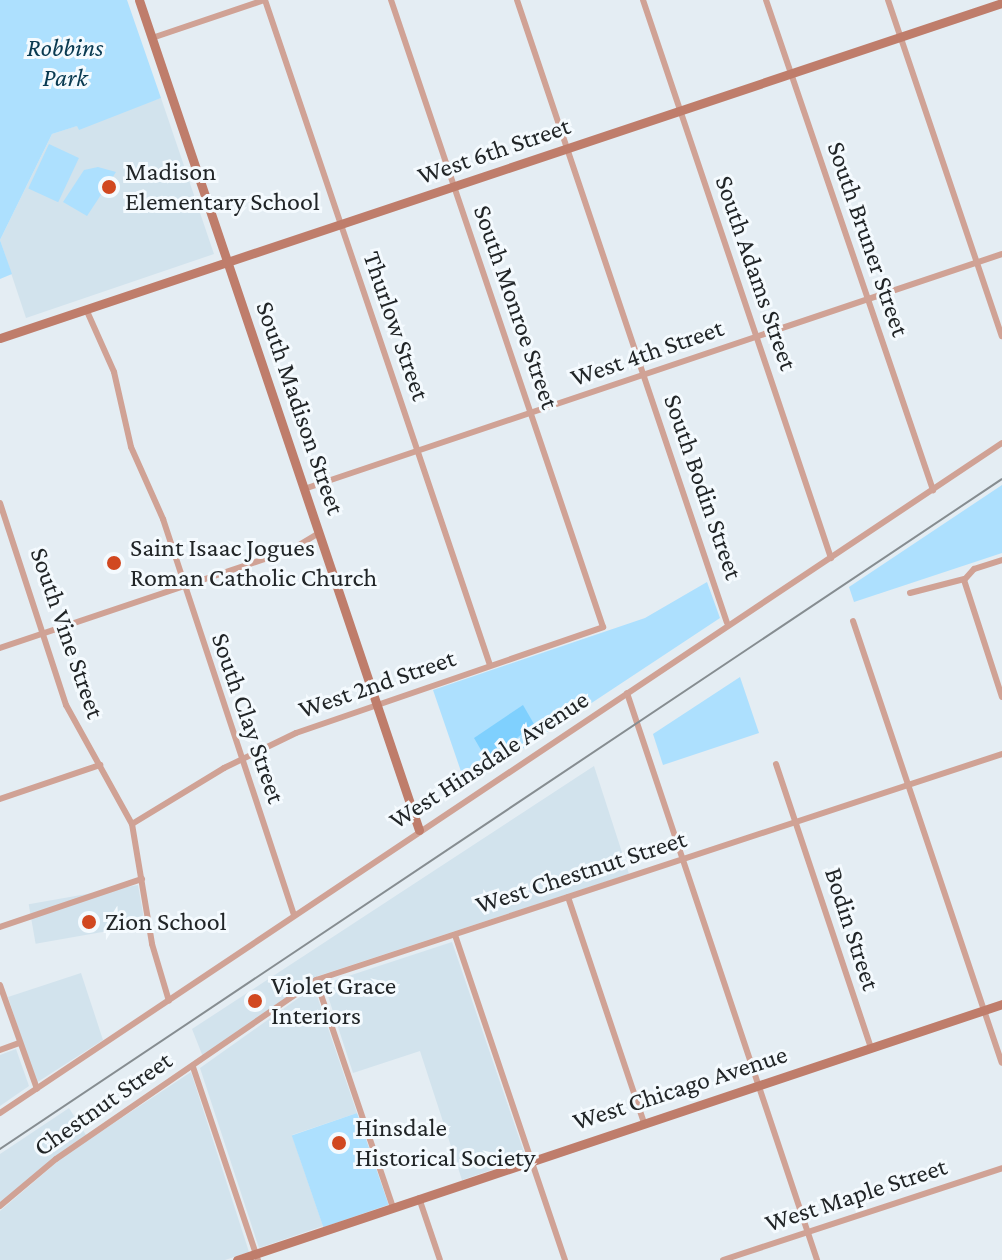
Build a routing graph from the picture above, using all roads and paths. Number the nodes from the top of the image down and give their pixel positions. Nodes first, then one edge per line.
1 (139, 0) edge
2 (265, 0) edge
3 (391, 0) edge
4 (517, 0) edge
5 (643, 0) edge
6 (766, 0) edge
7 (888, 0) edge
8 (1002, 3) edge
9 (901, 37) junction
10 (152, 38) junction
11 (791, 74) junction
12 (681, 111) junction
13 (568, 149) junction
14 (454, 187) junction
15 (341, 225) junction
16 (1002, 254) edge
17 (227, 261) junction
18 (977, 263) junction
19 (867, 300) junction
20 (86, 309) junction
21 (1002, 336) edge
22 (757, 337) junction
23 (0, 338) edge
24 (644, 375) junction
25 (530, 413) junction
26 (1002, 443) edge
27 (417, 451) junction
28 (304, 489) junction
29 (933, 490) junction
30 (0, 503) edge
31 (319, 533) junction
32 (831, 558) junction
33 (1002, 560) edge
34 (965, 577) junction
35 (183, 587) junction
36 (910, 593) dead end
37 (853, 621) dead end
38 (727, 623) junction
39 (603, 627) joint
40 (44, 634) junction
41 (0, 648) edge
42 (490, 665) junction
43 (627, 693) junction
44 (1002, 697) edge
45 (377, 704) junction
46 (1002, 754) edge
47 (241, 759) junction
48 (776, 764) dead end
49 (100, 765) junction
50 (908, 785) junction
51 (0, 799) edge
52 (796, 823) junction
53 (132, 824) junction
54 (419, 830) junction
55 (681, 859) junction
56 (142, 879) junction
57 (568, 897) junction
58 (294, 915) junction
59 (0, 927) edge
60 (455, 935) junction
61 (316, 980) junction
62 (0, 985) edge
63 (169, 1001) junction
64 (1002, 1004) edge
65 (984, 1010) junction
66 (19, 1043) junction
67 (871, 1048) junction
68 (0, 1050) edge
69 (1002, 1063) edge
70 (193, 1067) junction
71 (758, 1085) junction
72 (37, 1089) junction
73 (0, 1113) edge
74 (644, 1123) junction
75 (531, 1161) junction
76 (1002, 1168) edge
77 (419, 1198) junction
78 (0, 1206) edge
79 (393, 1207) junction
80 (808, 1232) junction
81 (257, 1257) edge
82 (237, 1260) edge
83 (440, 1260) edge
84 (565, 1260) edge
85 (723, 1260) edge
86 (817, 1260) edge

1 - 10 street, South Madison Street
2 - 10 street
2 - 15 street, Thurlow Street
3 - 14 street, South Monroe Street
4 - 13 street, South Bodin Street
5 - 12 street, South Adams Street
6 - 11 street, South Bruner Street
7 - 9 street
8 - 9 street, West 6th Street
9 - 11 street, West 6th Street
9 - 18 street
10 - 17 street, South Madison Street
11 - 12 street, West 6th Street
11 - 19 street, South Bruner Street
12 - 13 street, West 6th Street
12 - 22 street, South Adams Street
13 - 14 street, West 6th Street
13 - 24 street, South Bodin Street
14 - 15 street, West 6th Street
14 - 25 street, South Monroe Street
15 - 17 street, West 6th Street
15 - 27 street, Thurlow Street
16 - 18 street, West 4th Street
17 - 20 street, West 6th Street
17 - 28 street, South Madison Street
18 - 19 street, West 4th Street
18 - 21 street
19 - 22 street, West 4th Street
19 - 29 street, South Bruner Street
20 - 23 street, West 6th Street
20 - 35 street, South Clay Street
22 - 24 street, West 4th Street
22 - 32 street, South Adams Street
24 - 25 street, West 4th Street
24 - 38 street, South Bodin Street
25 - 27 street, West 4th Street
25 - 39 street, South Monroe Street
26 - 29 street, West Hinsdale Avenue
27 - 28 street, West 4th Street
27 - 42 street, Thurlow Street
28 - 31 street, South Madison Street
29 - 32 street, West Hinsdale Avenue
30 - 40 street, South Vine Street
31 - 35 street
31 - 45 street, South Madison Street
32 - 38 street, West Hinsdale Avenue
33 - 34 street
34 - 36 street
34 - 44 street
35 - 40 street
35 - 47 street, South Clay Street
37 - 50 street
38 - 43 street, West Hinsdale Avenue
39 - 42 street, West 2nd Street
40 - 41 street
40 - 49 street, South Vine Street
42 - 45 street, West 2nd Street
43 - 54 street, West Hinsdale Avenue
43 - 55 street
45 - 47 street, West 2nd Street
45 - 54 street, South Madison Street
46 - 50 street, West Chestnut Street
47 - 53 street, West 2nd Street
47 - 58 street, South Clay Street
48 - 52 street, Bodin Street
49 - 51 street
49 - 53 street, South Vine Street
50 - 52 street, West Chestnut Street
50 - 65 street
52 - 55 street, West Chestnut Street
52 - 67 street, Bodin Street
53 - 56 street, South Vine Street
54 - 58 street, West Hinsdale Avenue
55 - 57 street, West Chestnut Street
55 - 71 street
56 - 59 street
56 - 63 street, South Vine Street
57 - 60 street, West Chestnut Street
57 - 74 street
58 - 63 street, West Hinsdale Avenue
60 - 61 street, West Chestnut Street
60 - 75 street
61 - 70 street, West Chestnut Street
61 - 79 street
62 - 66 street
63 - 72 street, West Hinsdale Avenue
64 - 65 street, West Chicago Avenue
65 - 67 street, West Chicago Avenue
65 - 69 street
66 - 68 street
66 - 72 street
67 - 71 street, West Chicago Avenue
70 - 78 street, Chestnut Street
70 - 81 street
71 - 74 street, West Chicago Avenue
71 - 80 street
72 - 73 street, West Hinsdale Avenue
74 - 75 street, West Chicago Avenue
75 - 77 street, West Chicago Avenue
75 - 84 street
76 - 80 street, West Maple Street
77 - 79 street, West Chicago Avenue
77 - 83 street
79 - 81 street, West Chicago Avenue
80 - 85 street, West Maple Street
80 - 86 street
81 - 82 street, West Chicago Avenue

